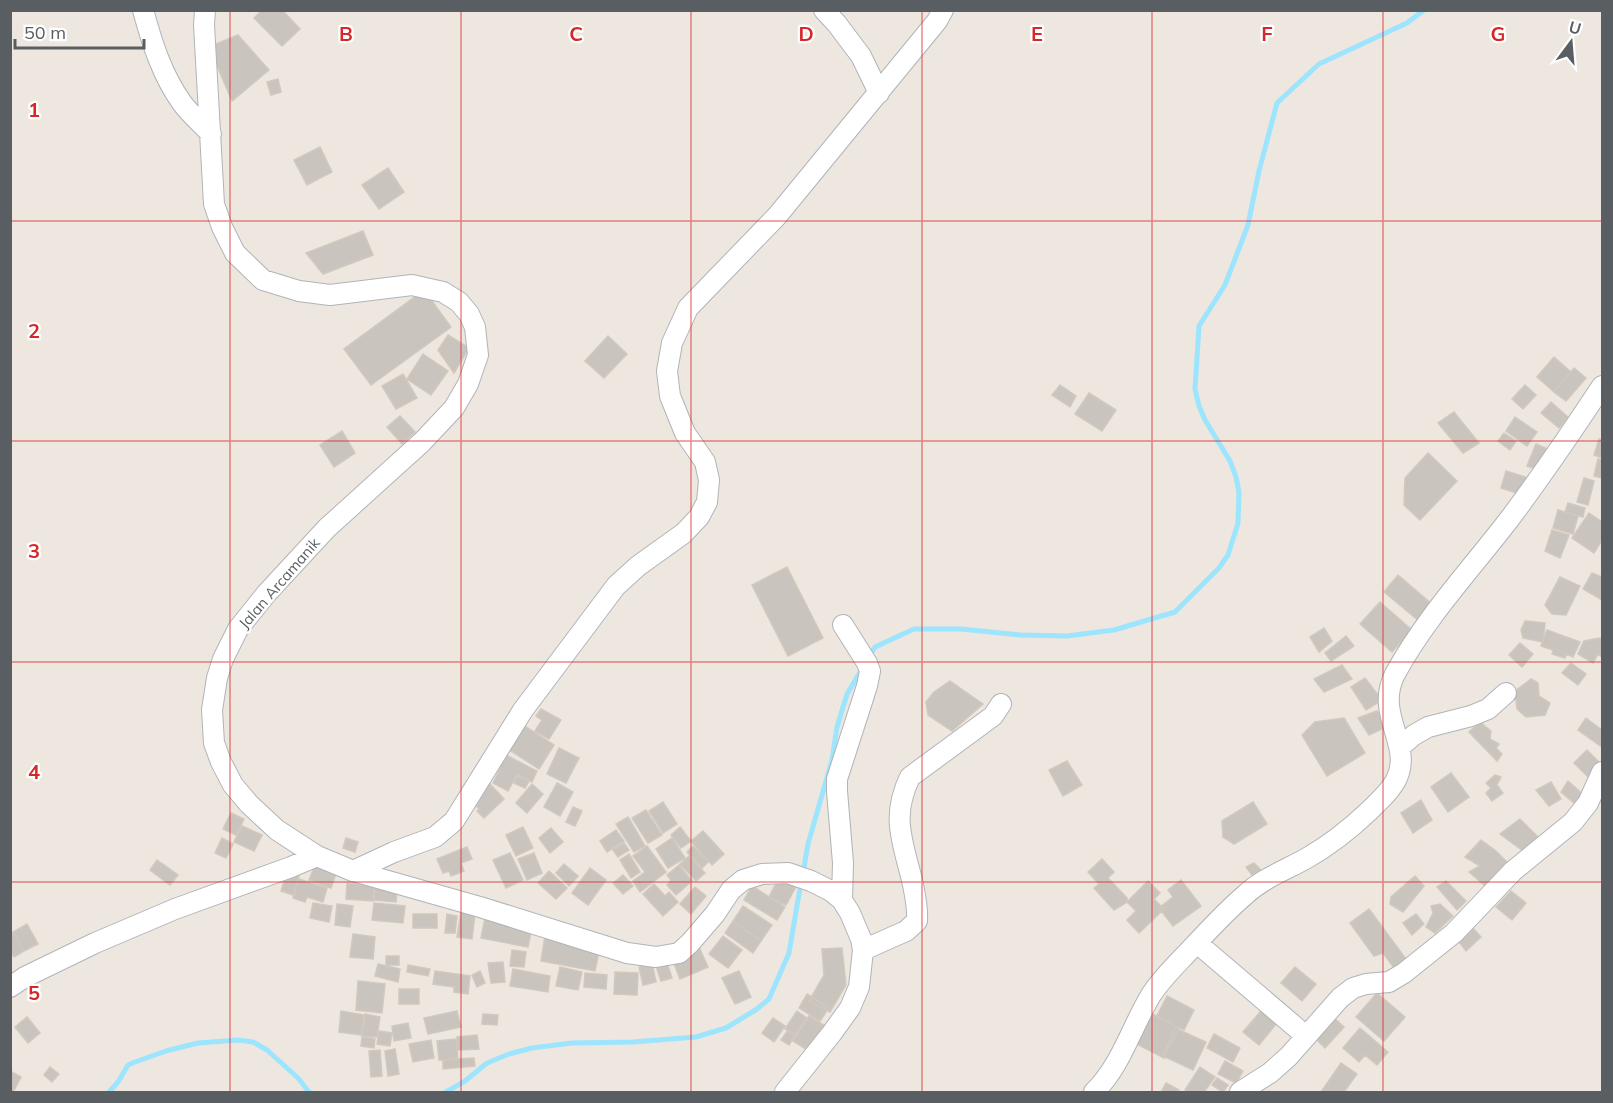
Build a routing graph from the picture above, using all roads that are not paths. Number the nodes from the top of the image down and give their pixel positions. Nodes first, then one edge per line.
1 (143, 10) edge
2 (205, 10) edge
3 (824, 10) edge
4 (943, 10) edge
5 (879, 93) junction
6 (211, 134) junction
7 (1602, 386) edge
8 (843, 625) dead end
9 (1506, 693) dead end
10 (1001, 704) dead end
11 (1400, 747) junction
12 (1602, 772) edge
13 (317, 856) junction
14 (353, 871) junction
15 (842, 900) junction
16 (1197, 943) junction
17 (863, 951) junction
18 (10, 987) edge
19 (1306, 1036) junction
20 (1098, 1091) edge
21 (785, 1092) edge
22 (1240, 1092) edge

1 - 6 street
2 - 6 street, Jalan Arcamanik
3 - 5 street
4 - 5 street
5 - 14 street
6 - 13 street, Jalan Arcamanik
7 - 11 street
8 - 15 street
9 - 11 street
10 - 17 street
11 - 16 street
12 - 19 street
13 - 14 street, Jalan Arcamanik
13 - 18 street
14 - 15 street, Jalan Arcamanik
15 - 17 street
16 - 19 street
16 - 20 street
17 - 21 street
19 - 22 street

